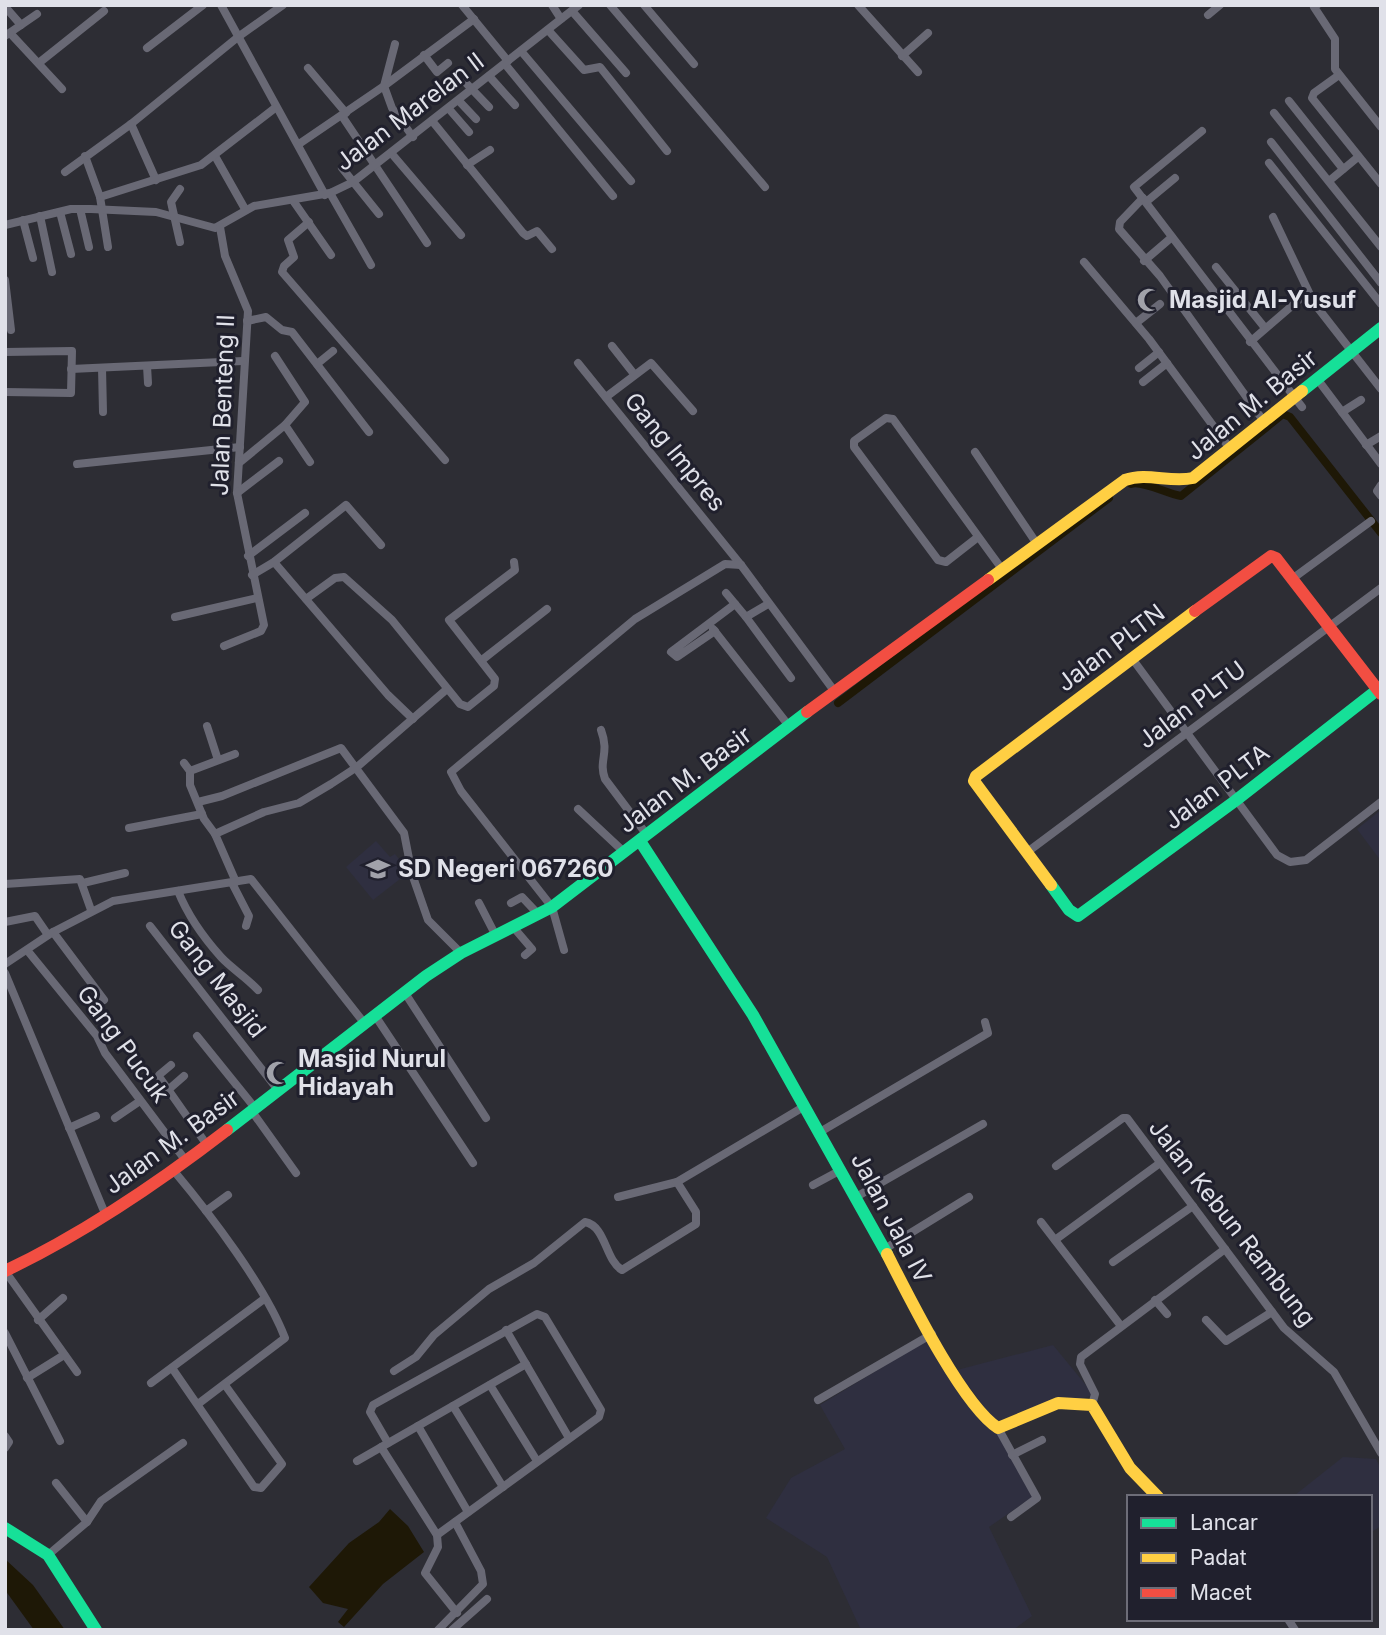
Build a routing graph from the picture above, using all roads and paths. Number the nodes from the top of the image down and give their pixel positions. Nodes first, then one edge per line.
1 (202, 5) edge
2 (221, 5) edge
3 (283, 5) edge
4 (462, 5) edge
5 (552, 5) edge
6 (610, 5) edge
7 (645, 5) edge
8 (858, 5) edge
9 (1220, 5) edge
10 (1315, 6) edge
11 (575, 8) edge
12 (7, 9) dead end
13 (104, 10) dead end
14 (37, 14) dead end
15 (1208, 15) dead end
16 (474, 19) junction
17 (561, 19) junction
18 (21, 25) junction
19 (548, 30) junction
20 (928, 33) dead end
21 (8, 34) edge
22 (237, 37) junction
23 (395, 44) dead end
24 (148, 48) dead end
25 (521, 51) junction
26 (424, 55) junction
27 (902, 56) junction
28 (40, 62) junction
29 (448, 63) dead end
30 (506, 63) junction
31 (694, 64) dead end
32 (308, 68) dead end
33 (918, 72) dead end
34 (626, 73) dead end
35 (1339, 75) junction
36 (489, 76) junction
37 (465, 82) dead end
38 (384, 86) junction
39 (62, 89) dead end
40 (473, 90) junction
41 (459, 101) junction
42 (1289, 101) dead end
43 (515, 105) dead end
44 (489, 107) dead end
45 (275, 108) dead end
46 (449, 109) junction
47 (1274, 113) dead end
48 (344, 114) junction
49 (476, 119) dead end
50 (433, 122) junction
51 (131, 124) junction
52 (1381, 127) edge
53 (1202, 131) dead end
54 (469, 132) dead end
55 (413, 136) junction
56 (1271, 142) dead end
57 (299, 144) junction
58 (490, 150) dead end
59 (667, 151) dead end
60 (392, 154) junction
61 (85, 156) junction
62 (215, 156) junction
63 (1358, 157) junction
64 (1269, 163) dead end
65 (467, 165) junction
66 (374, 167) junction
67 (342, 168) dead end
68 (1343, 169) junction
69 (65, 172) dead end
70 (1175, 178) dead end
71 (156, 180) junction
72 (631, 181) dead end
73 (1329, 181) junction
74 (353, 182) junction
75 (1381, 184) edge
76 (765, 187) dead end
77 (180, 189) dead end
78 (328, 194) junction
79 (613, 196) dead end
80 (100, 197) junction
81 (1144, 200) junction
82 (294, 202) junction
83 (80, 209) junction
84 (245, 209) junction
85 (103, 210) junction
86 (60, 212) junction
87 (379, 214) dead end
88 (175, 215) junction
89 (40, 216) junction
90 (1273, 217) dead end
91 (23, 220) junction
92 (309, 222) junction
93 (5, 225) edge
94 (220, 227) junction
95 (461, 234) dead end
96 (1172, 237) junction
97 (180, 242) dead end
98 (428, 243) dead end
99 (89, 247) dead end
100 (108, 247) dead end
101 (1381, 247) edge
102 (552, 249) dead end
103 (71, 254) dead end
104 (331, 255) dead end
105 (33, 258) dead end
106 (1144, 261) junction
107 (1084, 262) dead end
108 (371, 265) dead end
109 (1216, 267) dead end
110 (52, 272) dead end
111 (5, 281) edge
112 (1381, 283) edge
113 (1308, 292) junction
114 (1160, 304) dead end
115 (1381, 304) edge
116 (247, 321) junction
117 (1136, 323) junction
118 (1265, 328) junction
119 (1381, 328) edge
120 (11, 330) dead end
121 (1250, 342) junction
122 (612, 346) dead end
123 (332, 351) dead end
124 (1352, 351) junction
125 (5, 352) edge
126 (1159, 352) junction
127 (275, 356) dead end
128 (241, 361) junction
129 (578, 363) dead end
130 (1167, 363) junction
131 (317, 364) junction
132 (147, 366) junction
133 (102, 368) junction
134 (1139, 368) dead end
135 (71, 369) junction
136 (634, 374) junction
137 (1318, 380) junction
138 (148, 383) dead end
139 (1143, 383) dead end
140 (1381, 389) edge
141 (5, 392) edge
142 (606, 397) junction
143 (1361, 400) dead end
144 (1298, 402) junction
145 (693, 411) dead end
146 (103, 412) dead end
147 (1342, 412) junction
148 (1265, 422) junction
149 (285, 425) junction
150 (369, 432) dead end
151 (1381, 436) edge
152 (1366, 445) junction
153 (240, 447) junction
154 (1231, 450) junction
155 (975, 452) dead end
156 (445, 460) dead end
157 (279, 461) dead end
158 (310, 462) dead end
159 (239, 463) junction
160 (77, 464) dead end
161 (1381, 464) edge
162 (1381, 485) edge
163 (237, 493) junction
164 (1381, 496) edge
165 (305, 513) dead end
166 (1371, 521) dead end
167 (978, 537) junction
168 (1037, 544) junction
169 (381, 545) dead end
170 (248, 556) junction
171 (275, 562) junction
172 (514, 562) dead end
173 (741, 565) junction
174 (1002, 569) junction
175 (252, 575) junction
176 (1292, 579) junction
177 (1381, 588) edge
178 (726, 593) dead end
179 (257, 598) junction
180 (306, 599) junction
181 (735, 604) junction
182 (768, 604) junction
183 (547, 609) dead end
184 (175, 617) dead end
185 (747, 617) junction
186 (708, 623) junction
187 (1330, 626) junction
188 (715, 631) junction
189 (224, 646) dead end
190 (1131, 657) junction
191 (482, 660) junction
192 (791, 678) dead end
193 (447, 689) junction
194 (1380, 690) edge
195 (835, 692) junction
196 (413, 719) junction
197 (207, 726) dead end
198 (789, 726) junction
199 (601, 730) dead end
200 (1186, 732) junction
201 (235, 754) dead end
202 (218, 760) junction
203 (184, 763) dead end
204 (357, 767) junction
205 (190, 771) junction
206 (1235, 801) junction
207 (198, 802) junction
208 (1381, 802) edge
209 (578, 808) dead end
210 (202, 814) junction
211 (129, 828) dead end
212 (215, 834) junction
213 (644, 838) junction
214 (625, 852) junction
215 (1026, 853) junction
216 (125, 873) dead end
217 (234, 882) junction
218 (5, 884) edge
219 (83, 884) junction
220 (178, 891) junction
221 (478, 903) dead end
222 (511, 903) dead end
223 (552, 908) junction
224 (91, 910) junction
225 (540, 915) junction
226 (1076, 916) joint
227 (5, 922) edge
228 (150, 926) dead end
229 (246, 926) dead end
230 (514, 928) junction
231 (50, 933) junction
232 (496, 936) junction
233 (27, 950) junction
234 (565, 950) dead end
235 (461, 953) junction
236 (525, 955) dead end
237 (5, 964) edge
238 (5, 973) edge
239 (258, 990) dead end
240 (405, 993) junction
241 (104, 1000) dead end
242 (370, 1021) junction
243 (985, 1022) dead end
244 (197, 1036) dead end
245 (171, 1065) dead end
246 (184, 1076) dead end
247 (168, 1090) junction
248 (278, 1090) junction
249 (140, 1101) junction
250 (804, 1106) junction
251 (253, 1109) junction
252 (96, 1116) dead end
253 (115, 1118) dead end
254 (486, 1118) dead end
255 (983, 1124) dead end
256 (69, 1128) junction
257 (820, 1132) junction
258 (207, 1145) junction
259 (186, 1161) junction
260 (473, 1163) dead end
261 (1160, 1163) junction
262 (1056, 1166) dead end
263 (841, 1170) junction
264 (174, 1171) junction
265 (296, 1173) dead end
266 (677, 1182) junction
267 (813, 1185) dead end
268 (229, 1195) dead end
269 (618, 1197) dead end
270 (856, 1197) junction
271 (969, 1197) dead end
272 (1194, 1206) junction
273 (206, 1211) junction
274 (106, 1216) junction
275 (1041, 1222) dead end
276 (1055, 1240) junction
277 (1225, 1249) junction
278 (883, 1250) junction
279 (1113, 1262) dead end
280 (5, 1271) edge
281 (63, 1298) dead end
282 (264, 1300) junction
283 (1155, 1300) junction
284 (1272, 1312) junction
285 (1167, 1314) dead end
286 (38, 1320) junction
287 (1206, 1320) dead end
288 (1121, 1326) junction
289 (506, 1331) junction
290 (5, 1333) edge
291 (932, 1334) junction
292 (64, 1355) junction
293 (526, 1364) junction
294 (172, 1367) junction
295 (394, 1371) dead end
296 (77, 1372) dead end
297 (27, 1378) junction
298 (151, 1383) dead end
299 (225, 1385) junction
300 (490, 1385) junction
301 (818, 1401) dead end
302 (198, 1404) junction
303 (1092, 1405) junction
304 (453, 1406) junction
305 (418, 1426) junction
306 (998, 1428) junction
307 (5, 1436) edge
308 (569, 1438) junction
309 (1042, 1440) dead end
310 (60, 1441) dead end
311 (183, 1443) dead end
312 (385, 1445) junction
313 (5, 1448) edge
314 (1381, 1453) edge
315 (1012, 1454) junction
316 (357, 1461) dead end
317 (537, 1461) junction
318 (57, 1483) dead end
319 (503, 1487) junction
320 (1156, 1495) edge
321 (468, 1512) junction
322 (1011, 1517) dead end
323 (87, 1522) junction
324 (455, 1522) junction
325 (5, 1528) edge
326 (437, 1535) junction
327 (48, 1555) junction
328 (487, 1599) dead end
329 (457, 1613) junction
330 (96, 1630) edge
331 (438, 1630) edge
332 (452, 1630) edge

1 - 24 street
2 - 22 street
3 - 22 street
4 - 16 street
5 - 17 street
6 - 76 street
7 - 31 street
8 - 27 street
9 - 15 street
10 - 35 street
11 - 17 street, Jalan Marelan II
11 - 34 street
12 - 18 street
13 - 28 street
14 - 18 street
16 - 26 street
16 - 30 street
17 - 19 street, Jalan Marelan II
18 - 21 street
19 - 25 street, Jalan Marelan II
19 - 59 street
20 - 27 street
21 - 28 street
22 - 51 street
22 - 57 street
23 - 38 street
25 - 30 street, Jalan Marelan II
25 - 72 street
26 - 29 street
26 - 38 street
27 - 33 street
28 - 39 street
30 - 36 street, Jalan Marelan II
30 - 79 street
32 - 48 street
35 - 52 street
35 - 63 street
36 - 40 street, Jalan Marelan II
36 - 43 street
37 - 40 street
38 - 48 street
38 - 55 street
40 - 41 street, Jalan Marelan II
40 - 44 street
41 - 46 street, Jalan Marelan II
41 - 49 street
42 - 68 street
45 - 62 street
46 - 50 street, Jalan Marelan II
46 - 54 street
47 - 73 street
48 - 57 street
48 - 66 street
50 - 55 street, Jalan Marelan II
50 - 65 street
51 - 61 street
51 - 71 street
53 - 81 street
55 - 60 street, Jalan Marelan II
56 - 112 street
57 - 78 street
58 - 65 street
60 - 66 street, Jalan Marelan II
60 - 95 street
61 - 69 street
61 - 80 street
62 - 71 street
62 - 84 street
63 - 68 street
63 - 75 street
64 - 115 street
65 - 102 street
66 - 74 street, Jalan Marelan II
66 - 98 street
67 - 74 street
68 - 73 street
70 - 81 street
71 - 80 street
73 - 101 street
74 - 78 street, Jalan Marelan II
74 - 87 street
77 - 88 street
78 - 82 street, Jalan Marelan II
78 - 108 street
80 - 85 street
81 - 96 street
81 - 106 street
82 - 84 street, Jalan Marelan II
82 - 92 street
83 - 85 street
83 - 86 street
83 - 99 street
84 - 94 street, Jalan Marelan II
85 - 88 street
85 - 100 street
86 - 89 street
86 - 103 street
88 - 94 street
88 - 97 street
89 - 91 street
89 - 110 street
90 - 113 street
91 - 93 street
91 - 105 street
92 - 104 street
92 - 156 street
94 - 116 street, Jalan Benteng II
96 - 106 street
96 - 121 street
106 - 148 street
107 - 117 street
109 - 118 street
111 - 120 street
113 - 118 street
113 - 124 street
114 - 117 street
116 - 128 street, Jalan Benteng II
116 - 131 street
117 - 126 street
118 - 121 street
119 - 124 street, Jalan M. Basir
121 - 144 street
122 - 136 street
123 - 131 street
124 - 137 street, Jalan M. Basir
124 - 140 street
125 - 135 street
126 - 130 street
126 - 134 street
127 - 149 street
128 - 132 street
128 - 153 street, Jalan Benteng II
129 - 142 street, Gang Impres
130 - 139 street
130 - 154 street
131 - 150 street
132 - 133 street
132 - 138 street
133 - 135 street
133 - 146 street
135 - 141 street
136 - 142 street
136 - 145 street
137 - 144 street, Jalan M. Basir
137 - 147 street
142 - 173 street, Gang Impres
143 - 147 street
144 - 148 street, Jalan M. Basir
147 - 152 street
148 - 154 street, Jalan M. Basir
149 - 158 street
149 - 159 street
151 - 152 street
152 - 161 street
153 - 159 street, Jalan Benteng II
153 - 160 street
154 - 168 street, Jalan M. Basir
155 - 168 street
157 - 163 street
159 - 163 street, Jalan Benteng II
162 - 164 street
163 - 170 street, Jalan Benteng II
165 - 170 street
166 - 176 street
167 - 167 street
167 - 174 street
168 - 174 street, Jalan M. Basir
169 - 171 street
170 - 175 street, Jalan Benteng II
171 - 175 street
171 - 180 street
172 - 191 street
173 - 182 street, Gang Impres
173 - 223 street
174 - 195 street, Jalan M. Basir
175 - 179 street, Jalan Benteng II
176 - 187 street, Jalan PLTN
176 - 190 street, Jalan PLTN
177 - 187 street, Jalan PLTU
178 - 181 street
179 - 184 street
179 - 189 street, Jalan Benteng II
180 - 193 street
180 - 196 street
181 - 185 street
181 - 186 street
182 - 185 street
182 - 195 street, Gang Impres
183 - 191 street
185 - 192 street
186 - 188 street
186 - 188 street
187 - 194 street, Jalan PLTN
187 - 200 street, Jalan PLTU
188 - 198 street
190 - 200 street
190 - 215 street, Jalan PLTN
191 - 193 street
193 - 196 street
194 - 206 street, Jalan PLTA
195 - 198 street, Jalan M. Basir
196 - 204 street
197 - 202 street
198 - 213 street, Jalan M. Basir
199 - 213 street
200 - 206 street
200 - 215 street, Jalan PLTU
201 - 202 street
202 - 205 street
203 - 205 street
204 - 207 street
204 - 212 street
204 - 235 street
205 - 207 street
206 - 208 street
206 - 226 street, Jalan PLTA
207 - 210 street
209 - 214 street
210 - 211 street
210 - 212 street
212 - 217 street
213 - 214 street, Jalan M. Basir
213 - 250 street, Jalan Jala IV
214 - 223 street, Jalan M. Basir
215 - 226 street, Jalan PLTN
216 - 219 street
217 - 220 street
217 - 229 street
217 - 242 street
218 - 219 street
219 - 224 street
220 - 224 street
220 - 239 street
221 - 232 street
222 - 225 street
223 - 225 street, Jalan M. Basir
223 - 234 street
224 - 231 street
225 - 230 street, Jalan M. Basir
227 - 231 street
228 - 248 street, Gang Masjid
230 - 232 street, Jalan M. Basir
230 - 236 street
231 - 233 street
231 - 241 street
232 - 235 street, Jalan M. Basir
233 - 237 street
233 - 249 street, Gang Pucuk
235 - 240 street, Jalan M. Basir
238 - 256 street
240 - 242 street, Jalan M. Basir
240 - 254 street
242 - 248 street, Jalan M. Basir
242 - 260 street
243 - 257 street
244 - 251 street
245 - 247 street
246 - 247 street
247 - 258 street
248 - 251 street, Jalan M. Basir
249 - 253 street
249 - 259 street, Gang Pucuk
250 - 257 street, Jalan Jala IV
250 - 266 street
251 - 258 street, Jalan M. Basir
251 - 265 street
252 - 256 street
255 - 270 street
256 - 274 street
257 - 263 street, Jalan Jala IV
258 - 259 street, Jalan M. Basir
259 - 264 street, Jalan M. Basir
261 - 262 street, Jalan Kebun Rambung
261 - 272 street, Jalan Kebun Rambung
261 - 276 street
263 - 267 street
263 - 270 street, Jalan Jala IV
264 - 273 street
264 - 274 street, Jalan M. Basir
266 - 269 street
266 - 295 street
268 - 273 street
270 - 278 street, Jalan Jala IV
271 - 278 street
272 - 277 street, Jalan Kebun Rambung
272 - 279 street
273 - 282 street
274 - 280 street, Jalan M. Basir
275 - 276 street
276 - 288 street
277 - 283 street
277 - 284 street, Jalan Kebun Rambung
278 - 291 street, Jalan Jala IV
280 - 286 street
281 - 286 street
282 - 294 street
282 - 299 street
283 - 285 street
283 - 288 street
284 - 287 street
284 - 314 street, Jalan Kebun Rambung
286 - 292 street
288 - 303 street
289 - 293 street
289 - 308 street
289 - 312 street
290 - 297 street
291 - 301 street
291 - 306 street, Jalan Jala IV
292 - 296 street
292 - 297 street
293 - 300 street
293 - 308 street
294 - 298 street
294 - 302 street
297 - 310 street
299 - 302 street
299 - 302 street
300 - 304 street
300 - 317 street
303 - 306 street
303 - 320 street
304 - 305 street
304 - 319 street
305 - 312 street
305 - 321 street
306 - 315 street
307 - 313 street
308 - 317 street
309 - 315 street
311 - 323 street
312 - 316 street
312 - 326 street
315 - 322 street
317 - 319 street
318 - 323 street
319 - 321 street
321 - 324 street
323 - 327 street
324 - 326 street
324 - 329 street
325 - 327 street
326 - 329 street
327 - 330 street
328 - 332 street
329 - 331 street

